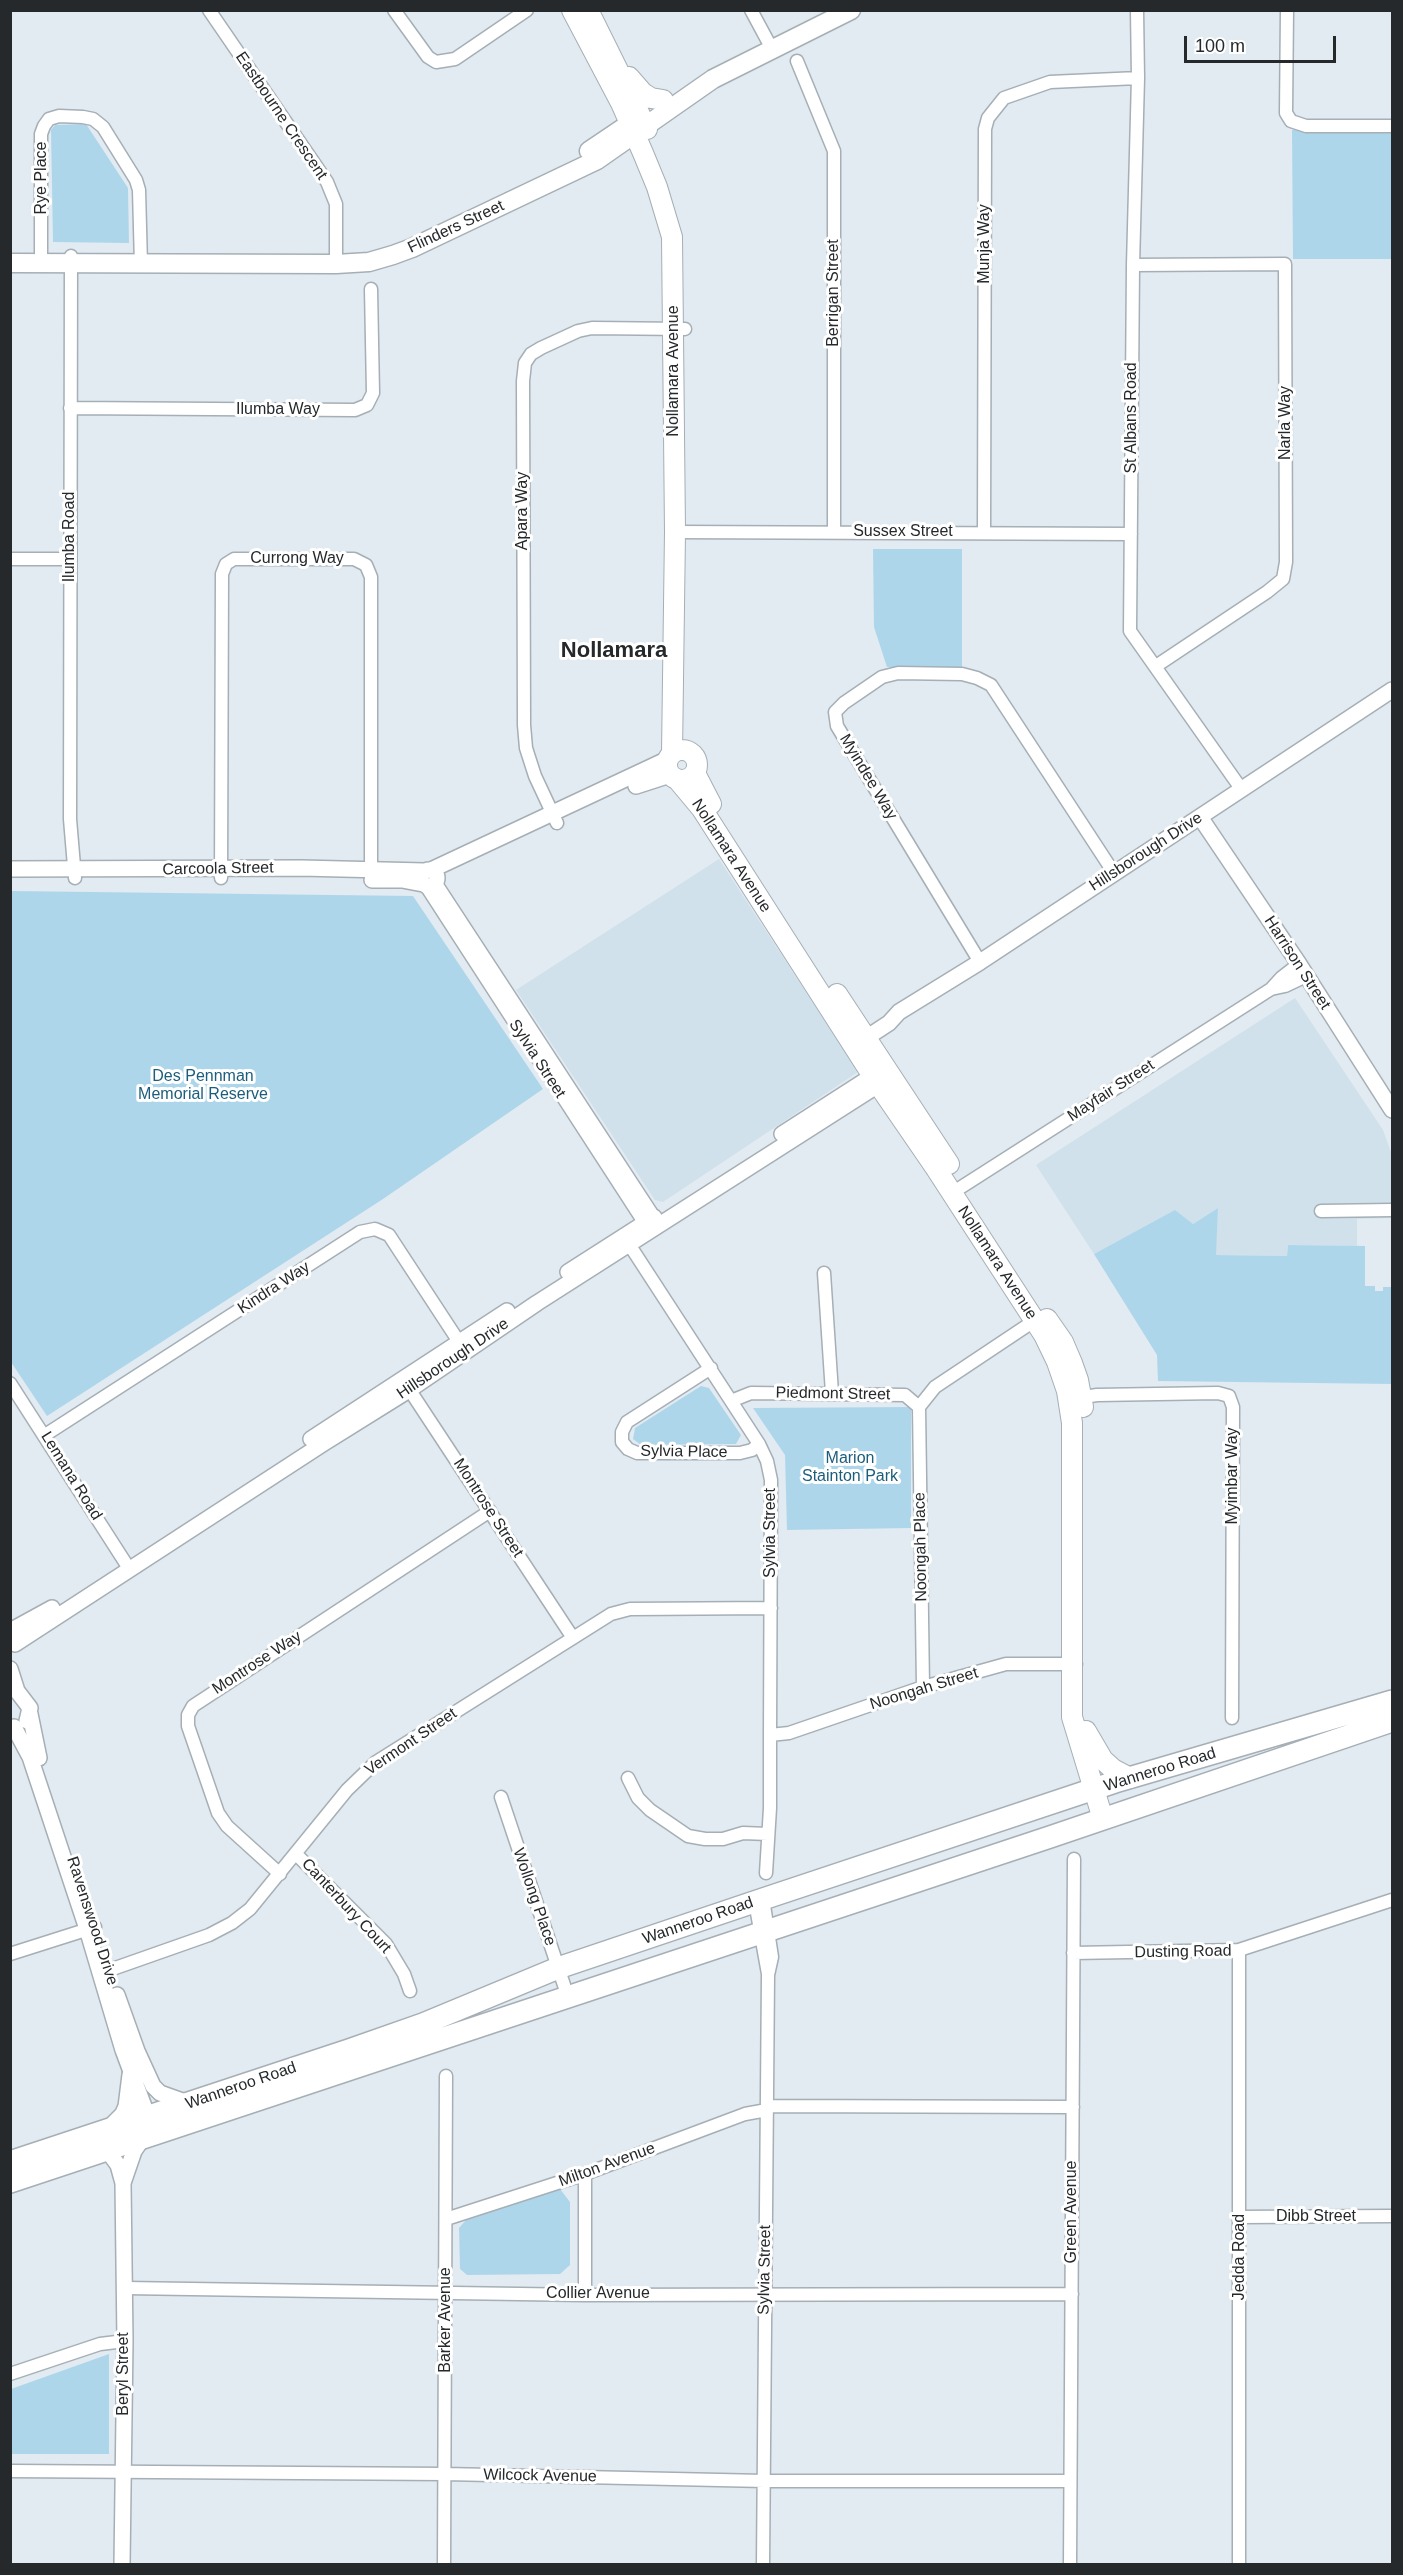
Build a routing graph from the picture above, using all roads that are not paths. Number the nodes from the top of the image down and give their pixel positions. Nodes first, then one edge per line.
1 (209, 10) edge
2 (394, 10) edge
3 (527, 10) edge
4 (572, 10) edge
5 (588, 10) edge
6 (751, 10) edge
7 (823, 10) edge
8 (851, 10) edge
9 (1137, 10) edge
10 (1287, 10) edge
11 (770, 44) junction
12 (612, 57) junction
13 (797, 61) dead end
14 (1138, 78) junction
15 (663, 100) junction
16 (638, 125) junction
17 (1392, 126) edge
18 (10, 255) edge
19 (41, 259) junction
20 (71, 259) junction
21 (141, 260) junction
22 (336, 260) junction
23 (10, 263) edge
24 (1133, 265) junction
25 (371, 289) dead end
26 (679, 329) junction
27 (70, 408) junction
28 (680, 532) junction
29 (834, 532) junction
30 (984, 532) junction
31 (1131, 534) junction
32 (10, 559) edge
33 (70, 559) junction
34 (1156, 666) junction
35 (1392, 690) edge
36 (678, 765) junction
37 (1242, 790) junction
38 (1200, 817) junction
39 (555, 819) junction
40 (10, 869) edge
41 (1114, 873) junction
42 (71, 874) junction
43 (221, 874) junction
44 (371, 875) junction
45 (10, 878) edge
46 (429, 879) junction
47 (980, 962) junction
48 (1303, 970) junction
49 (859, 1037) junction
50 (883, 1076) junction
51 (1392, 1110) edge
52 (958, 1190) junction
53 (1392, 1210) edge
54 (1321, 1211) dead end
55 (652, 1224) junction
56 (626, 1241) junction
57 (824, 1273) dead end
58 (1039, 1318) junction
59 (462, 1347) junction
60 (711, 1368) junction
61 (10, 1383) edge
62 (406, 1384) junction
63 (832, 1393) junction
64 (1075, 1398) junction
65 (731, 1401) junction
66 (919, 1407) junction
67 (45, 1436) junction
68 (759, 1444) junction
69 (490, 1511) junction
70 (128, 1566) junction
71 (771, 1608) junction
72 (573, 1638) junction
73 (12, 1642) edge
74 (1076, 1664) junction
75 (10, 1669) edge
76 (923, 1687) junction
77 (17, 1699) edge
78 (1392, 1701) edge
79 (30, 1714) junction
80 (1233, 1718) dead end
81 (1392, 1721) edge
82 (12, 1726) edge
83 (1086, 1731) junction
84 (770, 1735) junction
85 (1082, 1756) junction
86 (628, 1778) dead end
87 (1130, 1778) junction
88 (1098, 1788) junction
89 (501, 1797) dead end
90 (1061, 1801) junction
91 (1107, 1818) junction
92 (768, 1834) junction
93 (296, 1854) junction
94 (1074, 1859) dead end
95 (766, 1873) dead end
96 (280, 1874) junction
97 (1392, 1900) edge
98 (759, 1901) junction
99 (91, 1928) junction
100 (765, 1932) junction
101 (1239, 1950) junction
102 (1073, 1953) junction
103 (10, 1954) edge
104 (558, 1968) junction
105 (105, 1972) junction
106 (410, 1991) dead end
107 (567, 1997) junction
108 (133, 2075) junction
109 (446, 2076) dead end
110 (188, 2103) junction
111 (1073, 2107) junction
112 (767, 2108) junction
113 (223, 2112) junction
114 (148, 2117) junction
115 (112, 2129) junction
116 (143, 2138) junction
117 (107, 2150) junction
118 (10, 2162) edge
119 (585, 2174) junction
120 (10, 2182) edge
121 (123, 2183) junction
122 (1392, 2216) edge
123 (1240, 2217) junction
124 (446, 2219) junction
125 (125, 2288) junction
126 (446, 2293) junction
127 (764, 2293) junction
128 (1072, 2294) junction
129 (585, 2295) junction
130 (125, 2341) junction
131 (10, 2374) edge
132 (10, 2471) edge
133 (124, 2473) junction
134 (445, 2474) junction
135 (765, 2481) junction
136 (1070, 2481) junction
137 (122, 2565) edge
138 (444, 2565) edge
139 (764, 2565) edge
140 (1070, 2565) edge
141 (1239, 2565) edge

1 - 22 street, Eastbourne Crescent
2 - 3 street
4 - 16 main road, Nollamara Avenue
5 - 12 main road, Nollamara Avenue
6 - 11 street
7 - 11 main road, Flinders Street
8 - 11 main road, Flinders Street
9 - 14 street, St Albans Road
10 - 17 street
11 - 15 main road, Flinders Street
11 - 16 main road, Flinders Street
12 - 15 main road
12 - 16 main road, Nollamara Avenue
13 - 29 street, Berrigan Street
14 - 24 street, St Albans Road
14 - 30 street, Munja Way
15 - 16 main road, Flinders Street
16 - 22 main road, Flinders Street
16 - 26 main road, Nollamara Avenue
18 - 19 main road, Flinders Street
19 - 20 main road, Flinders Street
19 - 21 street, Rye Place
19 - 23 main road, Flinders Street
20 - 21 main road, Flinders Street
20 - 27 street, Ilumba Road
21 - 22 main road, Flinders Street
24 - 31 street, St Albans Road
24 - 34 street, Narla Way
25 - 27 street, Ilumba Way
26 - 28 main road, Nollamara Avenue
26 - 39 street, Apara Way
27 - 33 street, Ilumba Road
28 - 29 street, Sussex Street
28 - 36 main road, Nollamara Avenue
29 - 30 street, Sussex Street
30 - 31 street, Sussex Street
31 - 34 street, St Albans Road
32 - 33 street
33 - 42 street, Ilumba Road
34 - 37 street, St Albans Road
35 - 37 street, Hillsborough Drive
36 - 39 street, Carcoola Street
36 - 49 main road, Nollamara Avenue
37 - 38 street, Hillsborough Drive
38 - 41 street, Hillsborough Drive
38 - 48 street, Harrison Street
39 - 46 street, Carcoola Street
40 - 42 street, Carcoola Street
41 - 47 street, Hillsborough Drive
41 - 47 street, Myindee Way
42 - 43 street, Carcoola Street
42 - 45 street, Carcoola Street
43 - 44 street, Carcoola Street
43 - 44 street, Currong Way
44 - 46 street, Carcoola Street
46 - 55 street, Sylvia Street
47 - 49 street, Hillsborough Drive
48 - 51 street, Harrison Street
48 - 52 street, Mayfair Street
49 - 50 main road, Nollamara Avenue
50 - 52 main road, Nollamara Avenue
50 - 55 street, Hillsborough Drive
52 - 58 main road, Nollamara Avenue
53 - 54 street
55 - 56 street, Hillsborough Drive
56 - 59 street, Hillsborough Drive
56 - 60 street, Sylvia Street
57 - 63 street
58 - 64 main road, Nollamara Avenue
58 - 66 street
59 - 62 street, Hillsborough Drive
59 - 67 street, Kindra Way
60 - 65 street, Sylvia Street
60 - 68 street, Sylvia Place
61 - 67 street, Lemana Road
62 - 69 street, Montrose Street
62 - 70 street, Hillsborough Drive
63 - 65 street, Piedmont Street
63 - 66 street, Piedmont Street
64 - 74 main road, Nollamara Avenue
64 - 80 street, Myimbar Way
65 - 68 street, Sylvia Street
66 - 76 street, Noongah Place
67 - 70 street, Lemana Road
68 - 71 street, Sylvia Street
69 - 72 street, Montrose Street
69 - 96 street, Montrose Way
70 - 73 street, Hillsborough Drive
71 - 72 street, Vermont Street
71 - 84 street, Sylvia Street
72 - 93 street, Vermont Street
74 - 76 street, Noongah Street
74 - 83 main road, Nollamara Avenue
74 - 85 main road, Nollamara Avenue
75 - 77 street
76 - 84 street, Noongah Street
77 - 79 street, Ravenswood Drive
78 - 87 highway, Wanneroo Road
79 - 82 street
79 - 99 street, Ravenswood Drive
81 - 91 highway, Wanneroo Road
82 - 99 street, Ravenswood Drive
83 - 87 main road
83 - 88 main road, Nollamara Avenue
84 - 92 street, Sylvia Street
85 - 88 main road, Nollamara Avenue
85 - 90 main road
86 - 92 street
87 - 88 highway, Wanneroo Road
88 - 90 highway, Wanneroo Road
88 - 91 main road, Nollamara Avenue
89 - 104 street, Wollong Place
90 - 98 highway, Wanneroo Road
91 - 100 highway, Wanneroo Road
92 - 95 street, Sylvia Street
93 - 96 street, Vermont Street
93 - 106 street, Canterbury Court
94 - 102 street, Green Avenue
96 - 105 street, Vermont Street
97 - 101 street, Dusting Road
98 - 100 street, Sylvia Street
98 - 104 highway, Wanneroo Road
99 - 103 street
99 - 105 street, Ravenswood Drive
100 - 107 highway, Wanneroo Road
100 - 112 street, Sylvia Street
101 - 102 street, Dusting Road
101 - 123 street, Jedda Road
102 - 111 street, Green Avenue
104 - 107 street, Wollong Place
104 - 110 highway, Wanneroo Road
105 - 108 street, Ravenswood Drive
105 - 110 street, Ravenswood Drive
107 - 113 highway, Wanneroo Road
108 - 114 street, Ravenswood Drive
108 - 115 highway
109 - 124 street, Barker Avenue
110 - 114 highway, Wanneroo Road
111 - 112 street, Milton Avenue
111 - 128 street, Green Avenue
112 - 119 street, Milton Avenue
112 - 127 street, Sylvia Street
113 - 114 street
113 - 116 highway, Wanneroo Road
114 - 115 highway, Wanneroo Road
115 - 118 highway, Wanneroo Road
116 - 117 highway, Wanneroo Road
116 - 121 street, Beryl Street
117 - 120 highway, Wanneroo Road
117 - 121 street, Beryl Street
119 - 124 street, Milton Avenue
119 - 129 street
121 - 125 street, Beryl Street
122 - 123 street, Dibb Street
123 - 141 street, Jedda Road
124 - 126 street, Barker Avenue
125 - 126 street, Collier Avenue
125 - 130 street, Beryl Street
126 - 129 street, Collier Avenue
126 - 134 street, Barker Avenue
127 - 128 street, Collier Avenue
127 - 129 street, Collier Avenue
127 - 135 street, Sylvia Street
128 - 136 street, Green Avenue
130 - 131 street
130 - 133 street, Beryl Street
132 - 133 street, Wilcock Avenue
133 - 134 street, Wilcock Avenue
133 - 137 street, Beryl Street
134 - 135 street, Wilcock Avenue
134 - 138 street, Barker Avenue
135 - 136 street, Wilcock Avenue
135 - 139 street, Sylvia Street
136 - 140 street, Green Avenue

